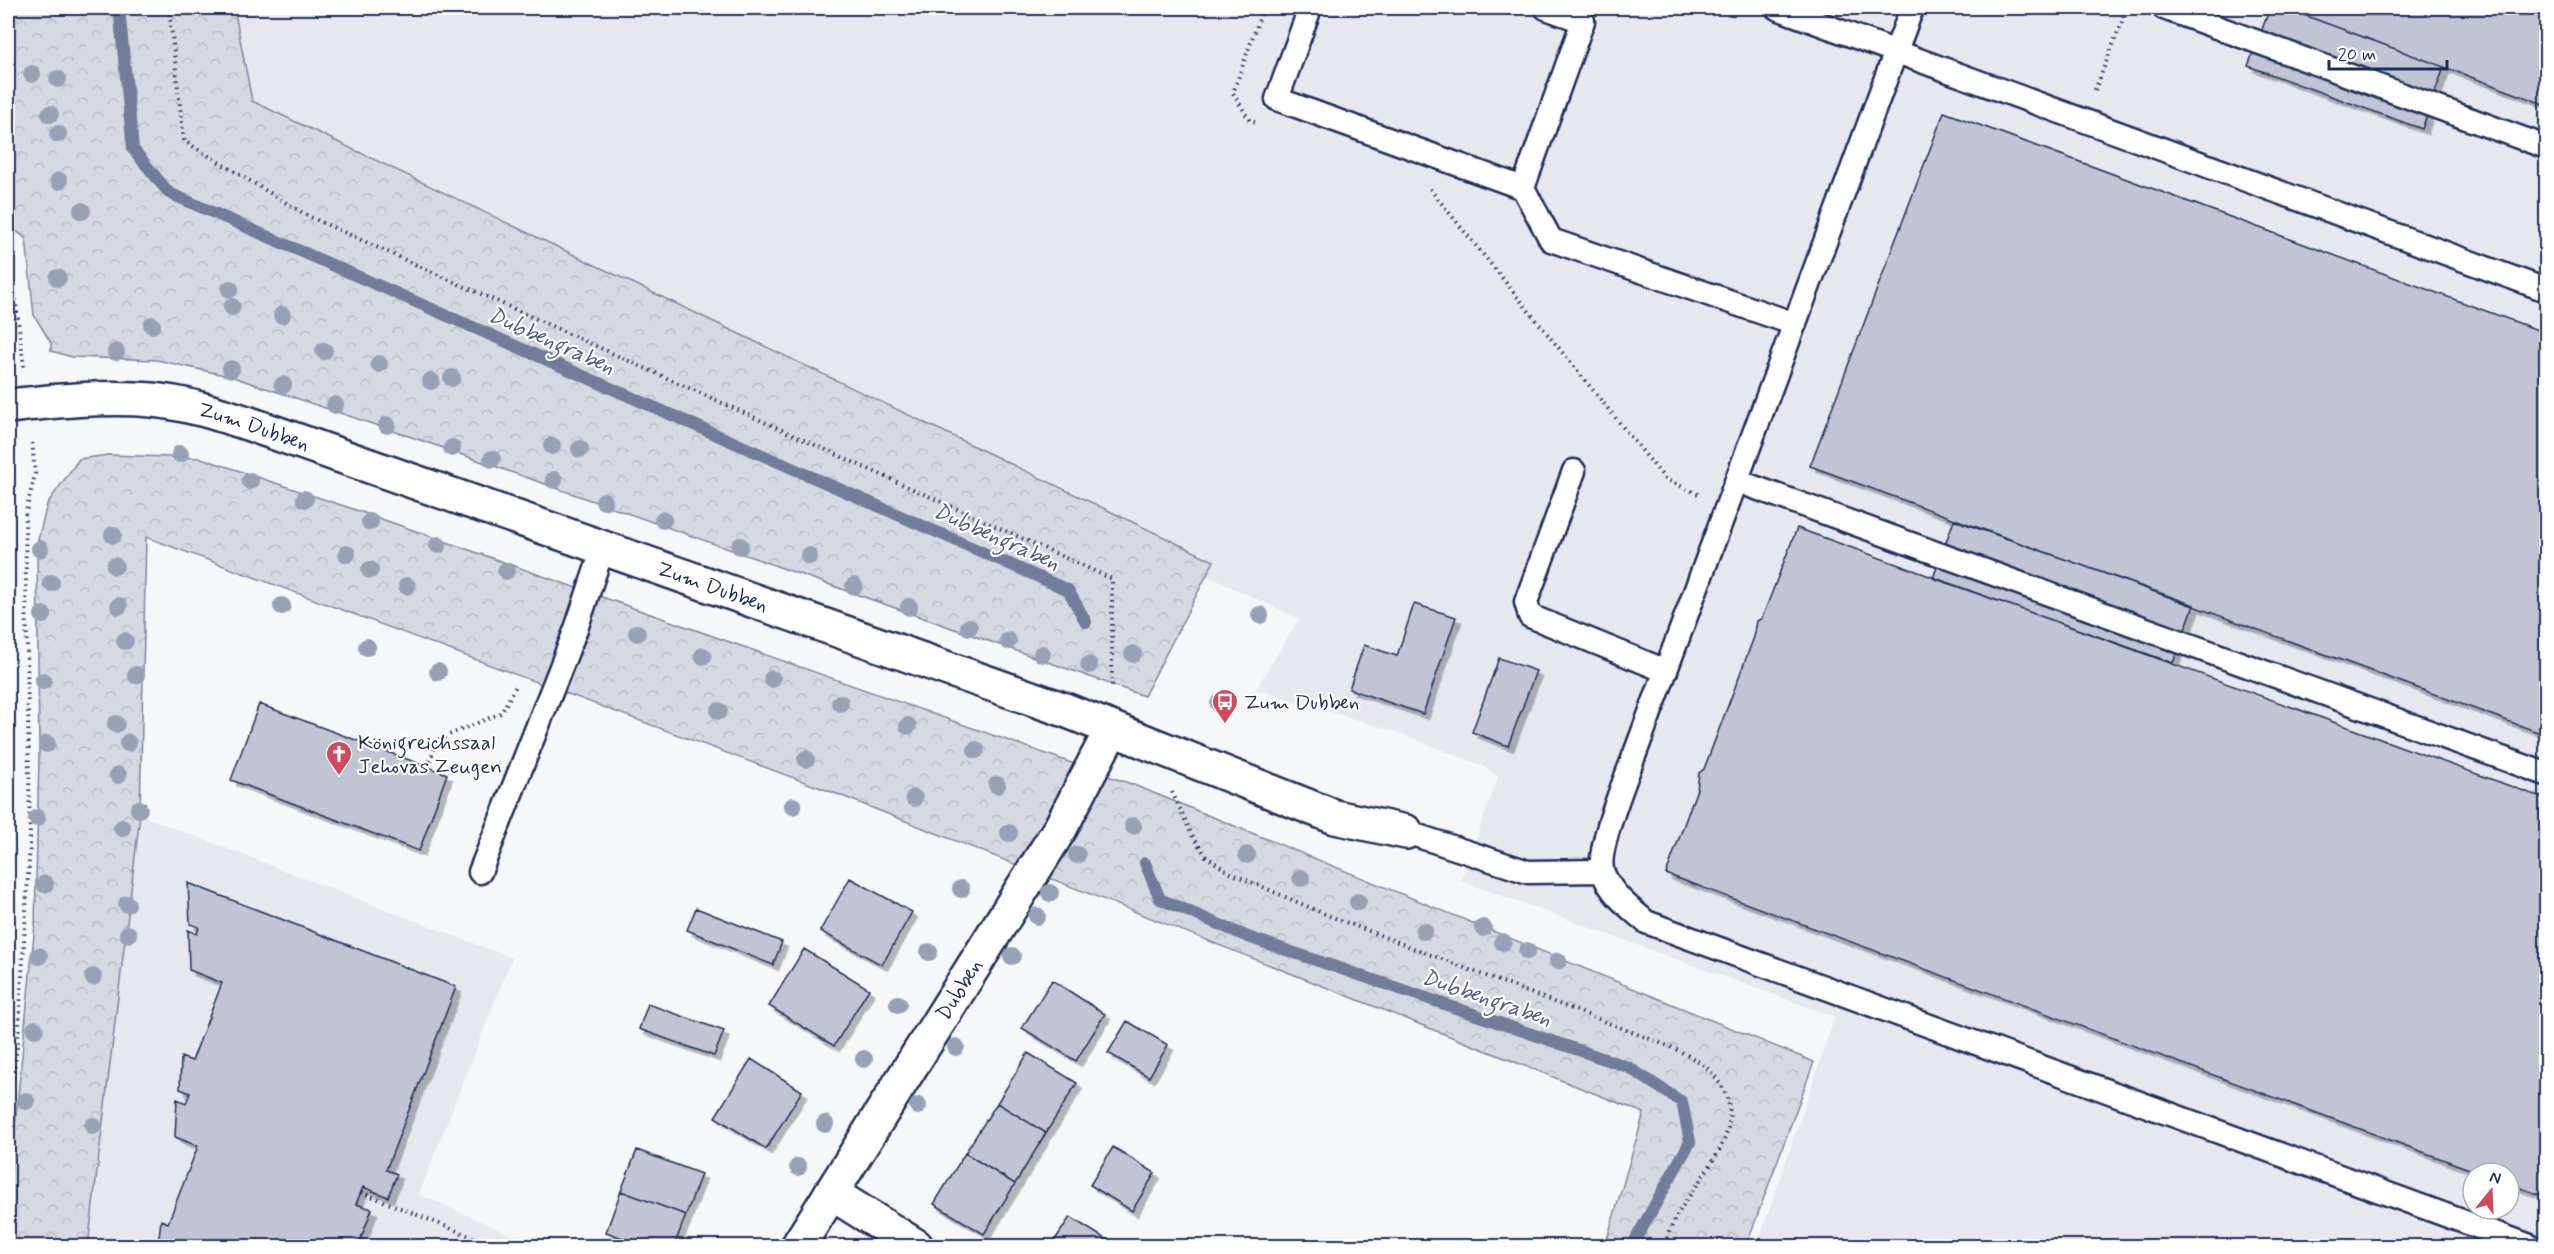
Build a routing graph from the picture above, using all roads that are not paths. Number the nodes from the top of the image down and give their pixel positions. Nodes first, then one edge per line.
1 (1310, 8) edge
2 (1546, 8) edge
3 (1777, 8) edge
4 (1912, 8) edge
5 (2164, 8) edge
6 (1897, 51) junction
7 (2547, 147) edge
8 (1523, 188) junction
9 (2547, 290) edge
10 (1795, 324) junction
11 (8, 406) edge
12 (1574, 471) dead end
13 (1737, 481) junction
14 (603, 548) junction
15 (1666, 671) junction
16 (1112, 729) junction
17 (2547, 774) edge
18 (1406, 832) joint
19 (1602, 871) junction
20 (480, 872) dead end
21 (831, 1193) junction
22 (798, 1246) edge
23 (916, 1246) edge
24 (2530, 1246) edge

1 - 8 lane
2 - 8 lane
3 - 6 lane
4 - 6 lane
5 - 7 lane
6 - 9 lane
6 - 10 lane
8 - 10 lane
10 - 13 lane
11 - 14 street, Zum Dubben
12 - 15 lane
13 - 15 lane
13 - 17 lane
14 - 16 street, Zum Dubben
14 - 20 lane
15 - 19 lane
16 - 18 street, Zum Dubben
16 - 21 street, Dubben
18 - 19 lane
19 - 24 lane
21 - 22 street, Dubben
21 - 23 street

